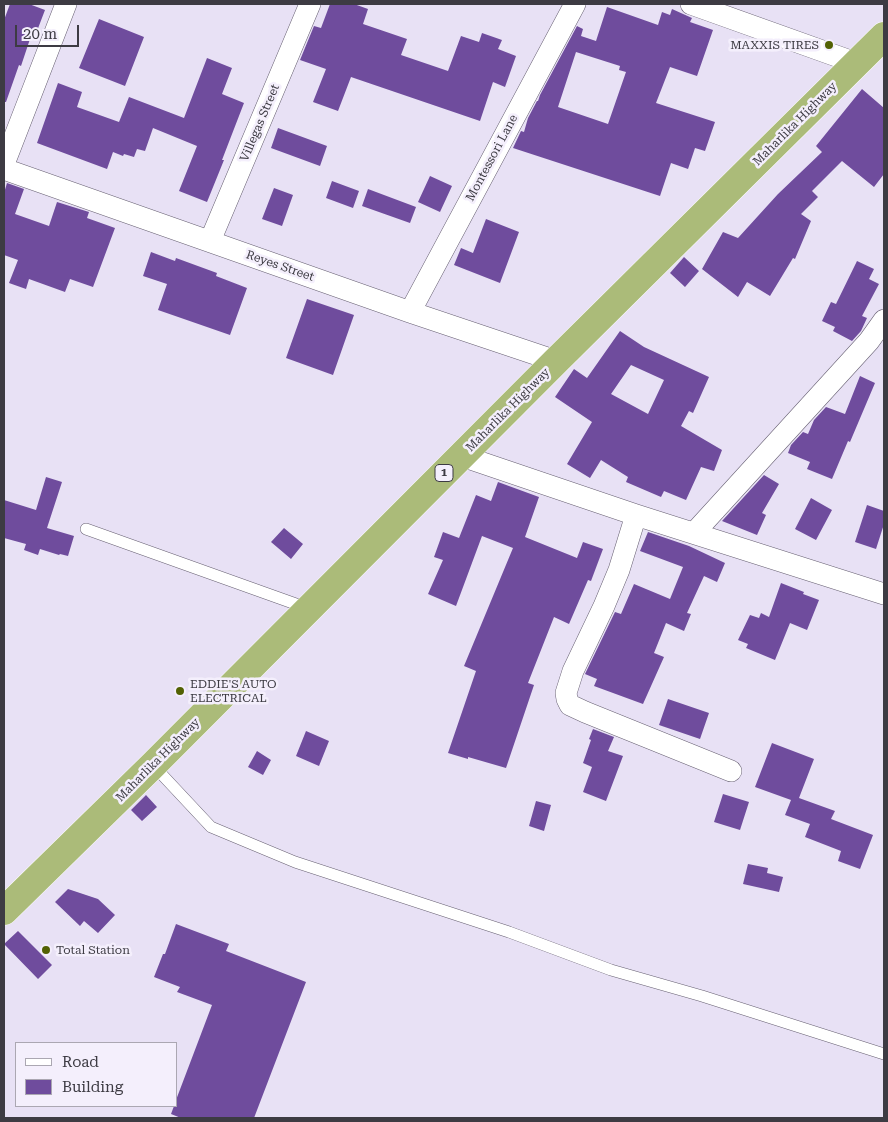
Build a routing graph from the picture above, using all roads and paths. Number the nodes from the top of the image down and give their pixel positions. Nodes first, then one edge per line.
1 (66, 4) edge
2 (310, 4) edge
3 (575, 4) edge
4 (691, 4) edge
5 (884, 36) edge
6 (856, 63) junction
7 (4, 164) edge
8 (4, 169) edge
9 (210, 242) junction
10 (410, 312) junction
11 (884, 320) edge
12 (556, 361) junction
13 (462, 456) junction
14 (636, 515) junction
15 (86, 529) dead end
16 (694, 533) junction
17 (884, 594) edge
18 (308, 609) junction
19 (153, 765) junction
20 (731, 771) dead end
21 (4, 911) edge
22 (884, 1054) edge

1 - 7 street
2 - 9 street, Villegas Street
3 - 10 street, Montessori Lane
4 - 6 street
5 - 6 highway, Maharlika Highway / 1
6 - 12 highway, Maharlika Highway / 1
8 - 9 street, Reyes Street
9 - 10 street, Reyes Street
10 - 12 street, Reyes Street
11 - 16 street
12 - 13 highway, Maharlika Highway / 1
13 - 14 street
13 - 18 highway, Maharlika Highway / 1
14 - 16 street
14 - 20 street
15 - 18 lane
16 - 17 street
18 - 19 highway, Maharlika Highway / 1
19 - 21 highway, Maharlika Highway / 1
19 - 22 lane

